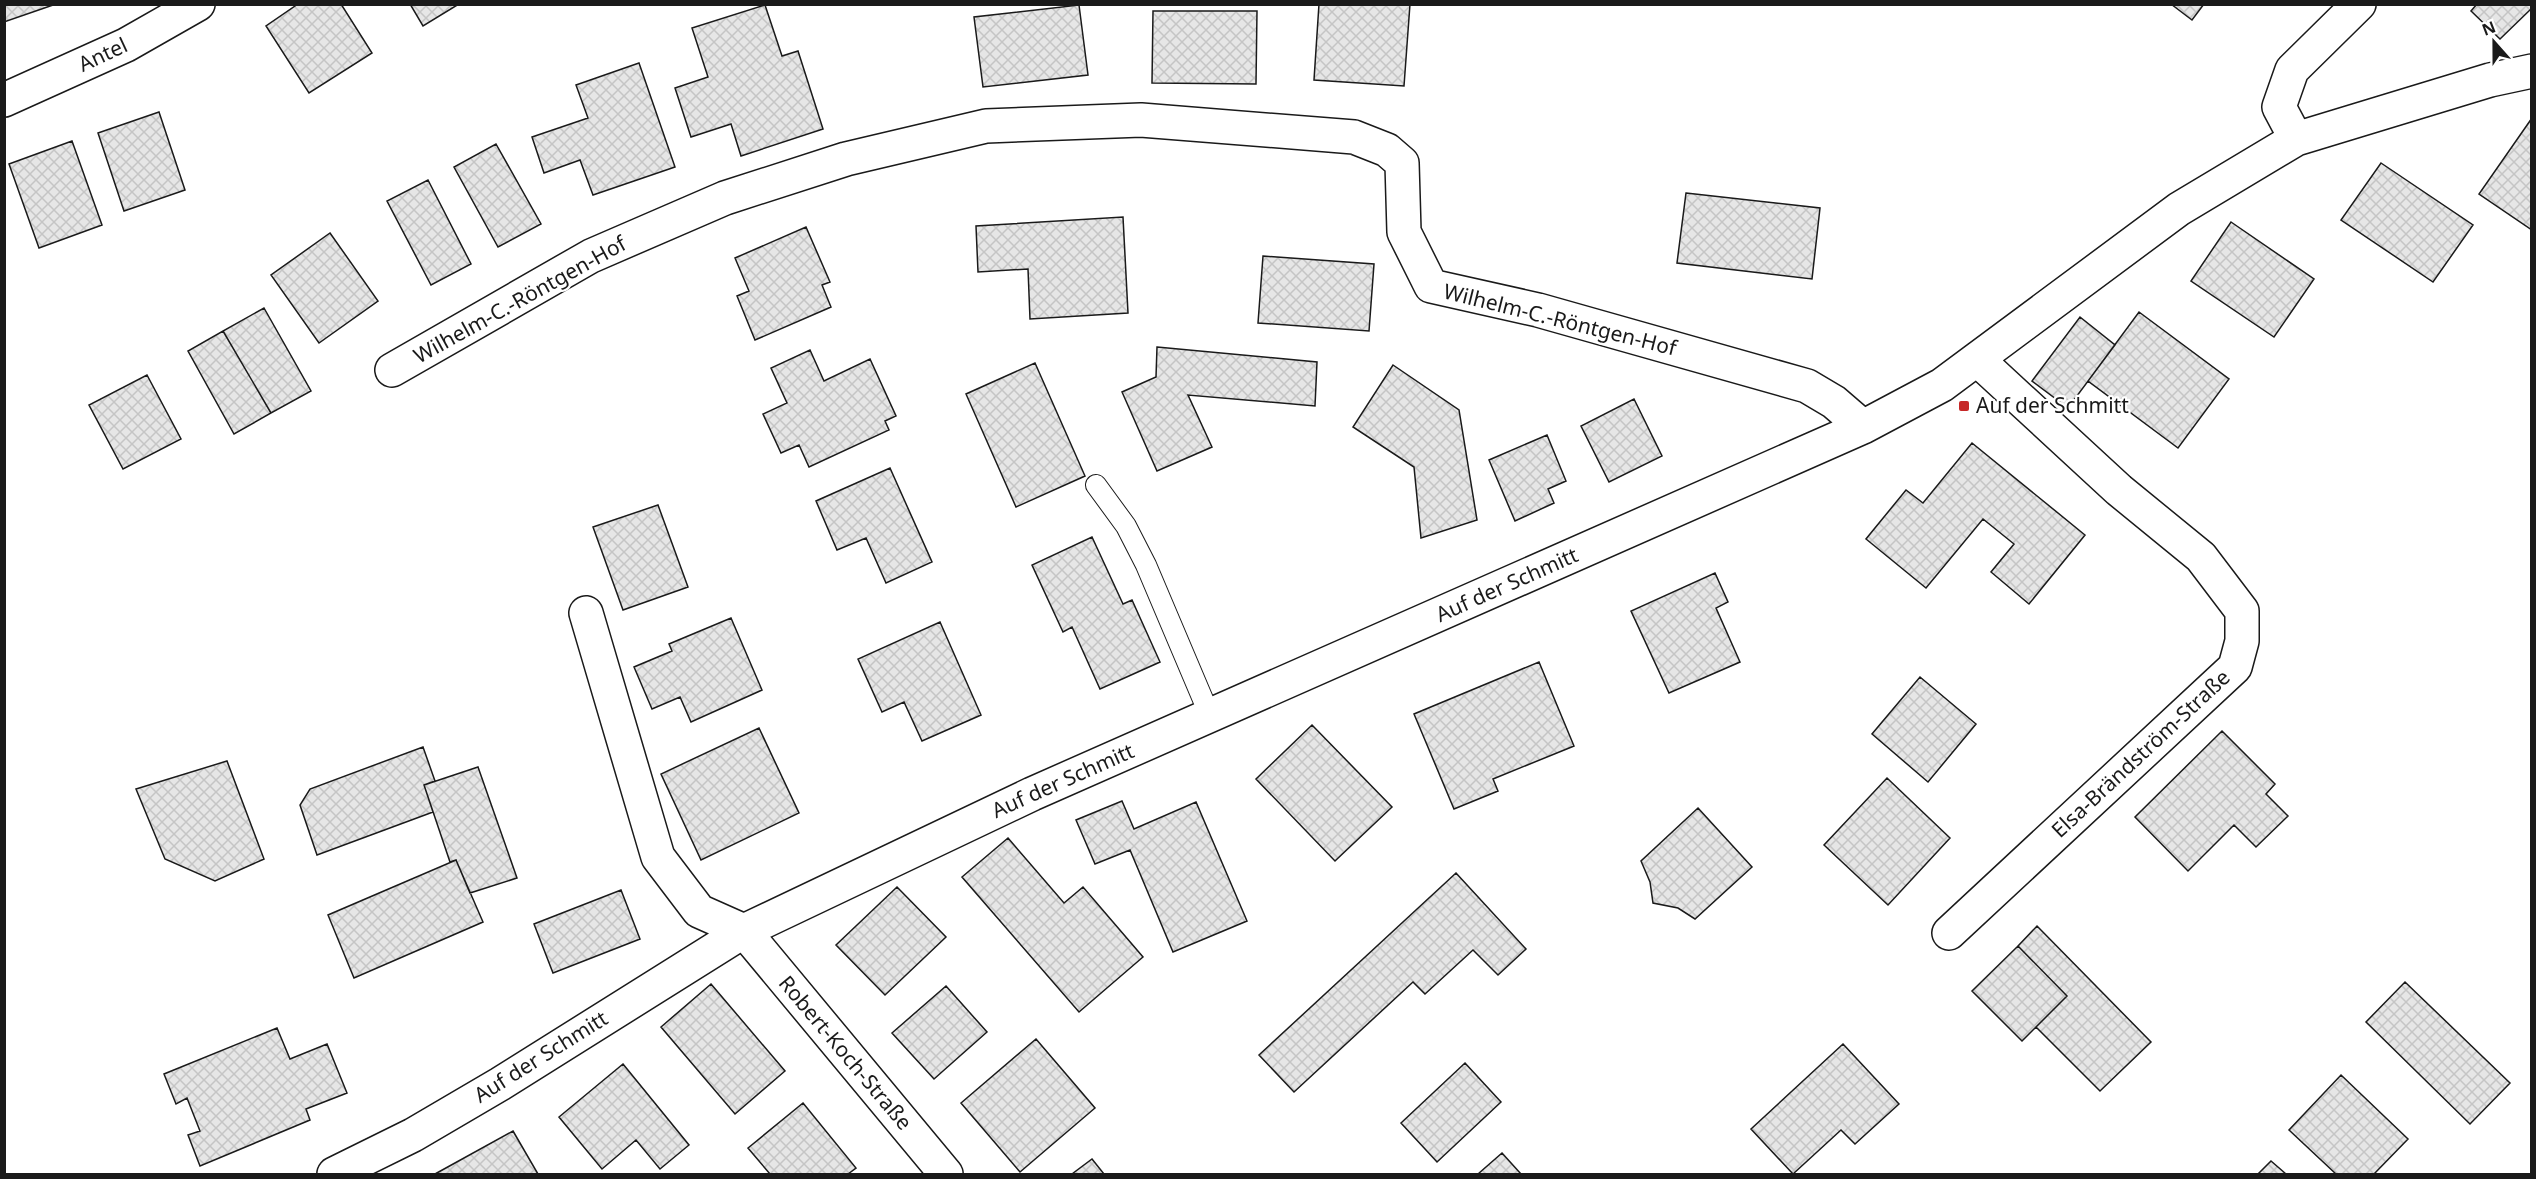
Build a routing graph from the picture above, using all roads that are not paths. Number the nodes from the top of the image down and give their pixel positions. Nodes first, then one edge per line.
1 (198, 4) edge
2 (2359, 4) edge
3 (2532, 71) edge
4 (4, 100) edge
5 (2296, 139) junction
6 (1978, 360) junction
7 (392, 370) dead end
8 (1863, 427) junction
9 (1096, 486) dead end
10 (586, 613) dead end
11 (1210, 716) junction
12 (744, 931) junction
13 (1949, 933) dead end
14 (334, 1174) edge
15 (946, 1174) edge

1 - 4 street, Antel
2 - 5 street
3 - 5 street, Auf der Schmitt
5 - 6 street, Auf der Schmitt
6 - 8 street, Auf der Schmitt
6 - 13 street, Elsa-Brändström-Straße
7 - 8 street, Wilhelm-C.-Röntgen-Hof
8 - 11 street, Auf der Schmitt
9 - 11 lane
10 - 12 street
11 - 12 street, Auf der Schmitt
12 - 14 street, Auf der Schmitt
12 - 15 street, Robert-Koch-Straße

